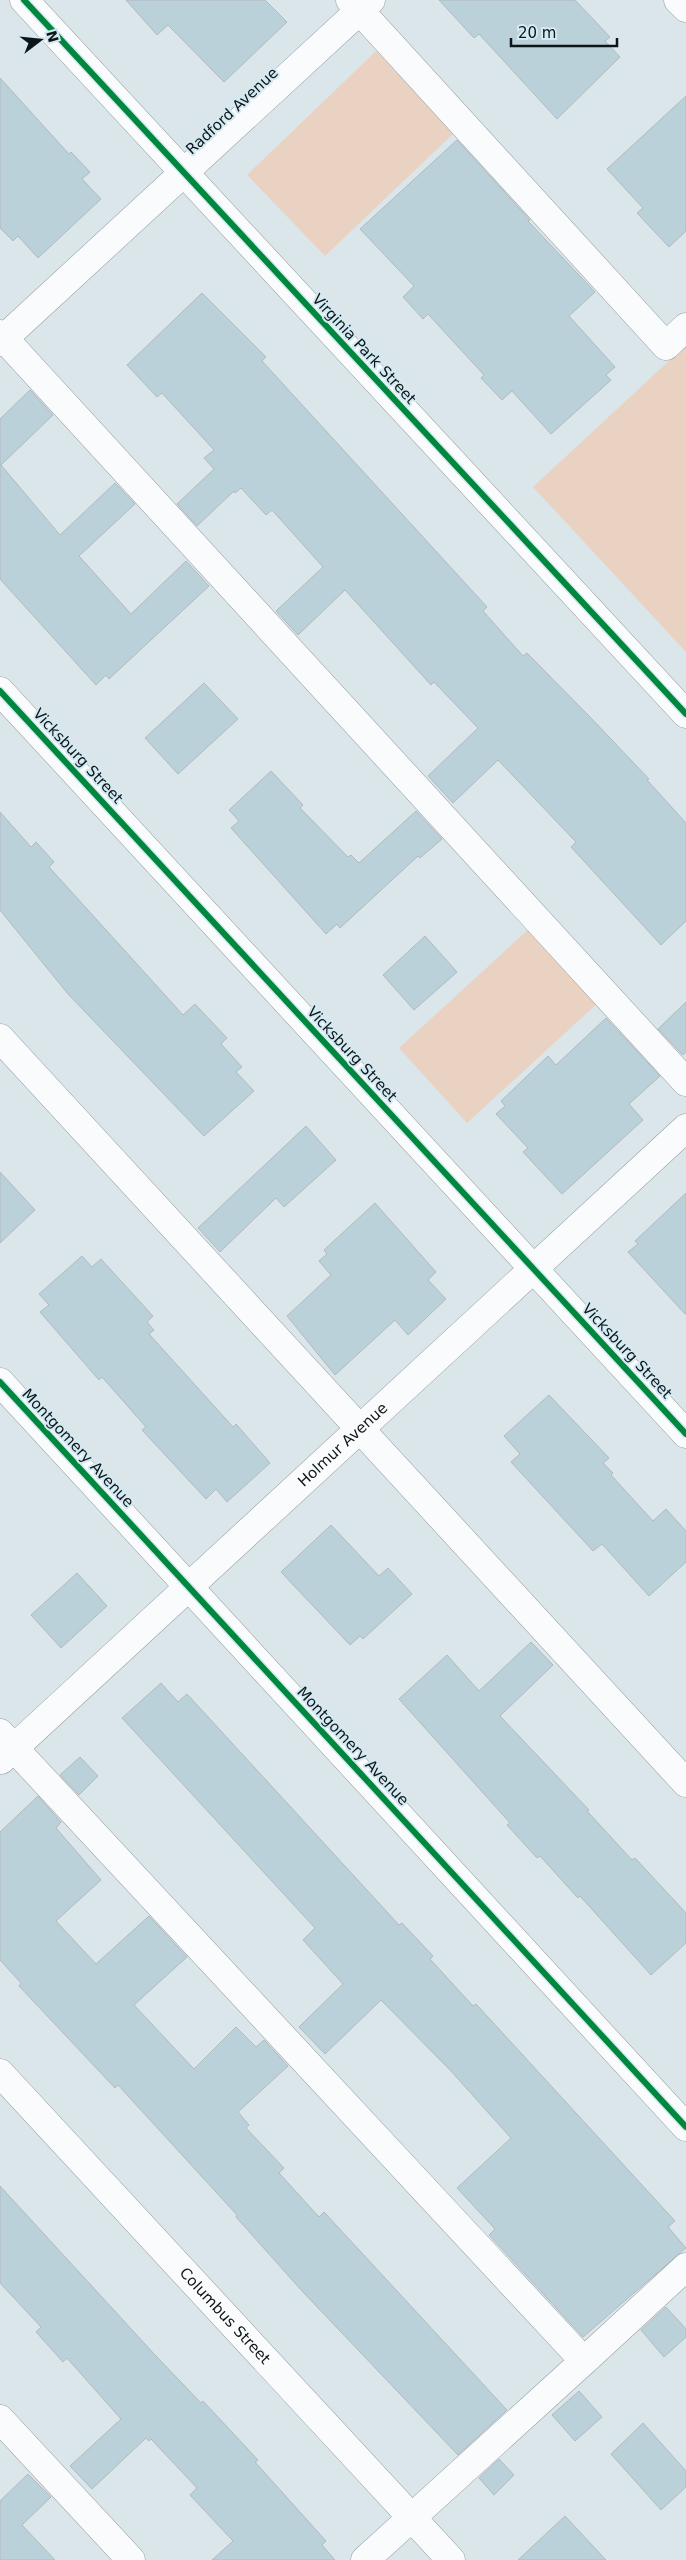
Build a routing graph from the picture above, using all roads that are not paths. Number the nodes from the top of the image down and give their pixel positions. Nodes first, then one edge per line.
1 (24, 0) edge
2 (678, 0) edge
3 (360, 3) edge
4 (686, 8) edge
5 (184, 172) junction
6 (686, 327) edge
7 (1, 338) edge
8 (0, 691) edge
9 (686, 714) edge
10 (0, 1038) edge
11 (686, 1082) edge
12 (686, 1128) edge
13 (534, 1269) junction
14 (0, 1382) edge
15 (360, 1429) junction
16 (686, 1434) edge
17 (189, 1586) junction
18 (5, 1747) edge
19 (686, 1783) edge
20 (0, 2073) edge
21 (686, 2127) edge
22 (686, 2267) edge
23 (584, 2361) junction
24 (0, 2419) edge
25 (412, 2518) junction
26 (131, 2560) edge
27 (366, 2560) edge
28 (451, 2560) edge

1 - 5 street, Virginia Park Street
2 - 4 street
3 - 5 street, Radford Avenue
3 - 6 street
5 - 7 street, Radford Avenue
5 - 9 street, Virginia Park Street
7 - 11 street
8 - 13 street, Vicksburg Street
10 - 15 street
12 - 13 street, Holmur Avenue
13 - 15 street, Holmur Avenue
13 - 16 street, Vicksburg Street
14 - 17 street, Montgomery Avenue
15 - 17 street, Holmur Avenue
15 - 19 street
17 - 18 street, Holmur Avenue
17 - 21 street, Montgomery Avenue
18 - 23 street
20 - 25 street, Columbus Street
22 - 23 street
23 - 25 street
24 - 26 street
25 - 27 street
25 - 28 street, Columbus Street

